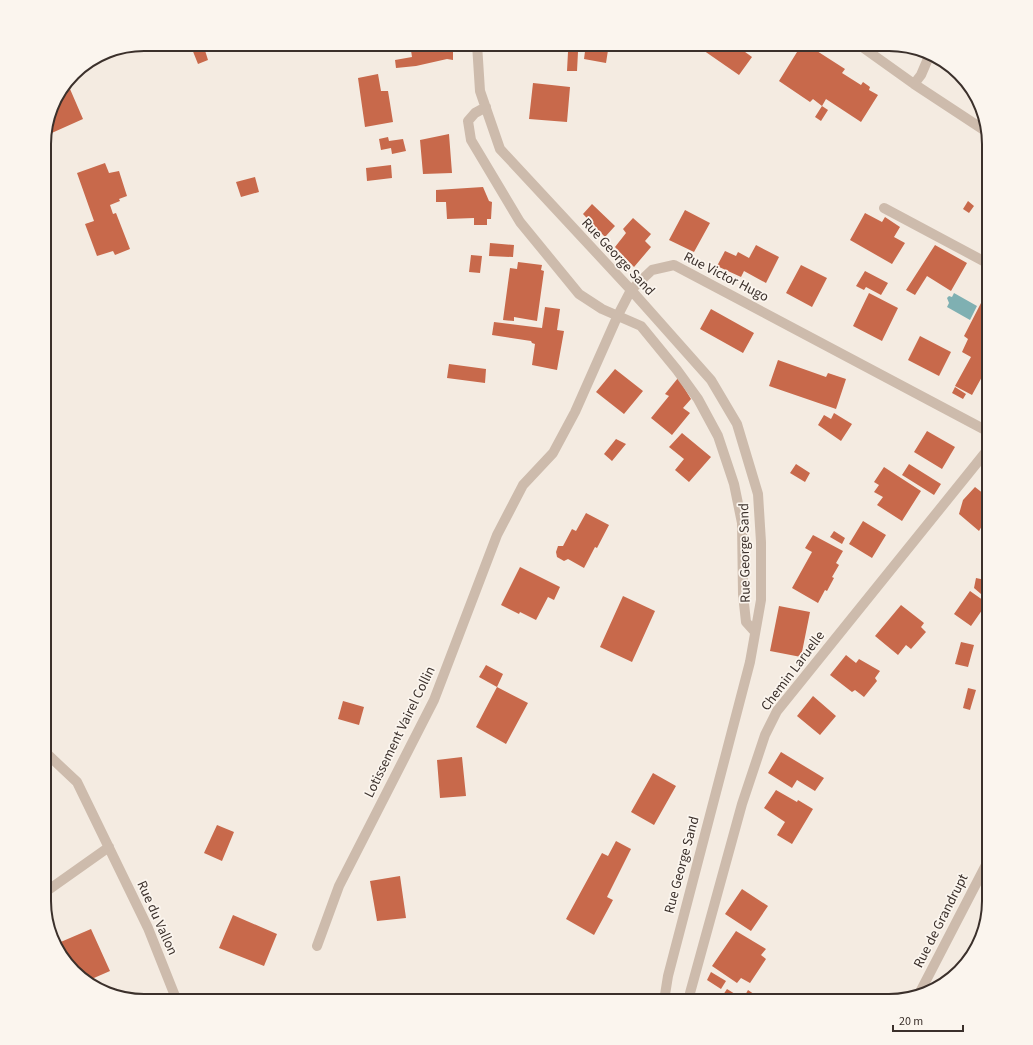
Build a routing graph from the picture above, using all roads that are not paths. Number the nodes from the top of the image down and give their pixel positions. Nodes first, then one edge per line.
1 (477, 51) edge
2 (868, 51) edge
3 (927, 60) edge
4 (914, 84) junction
5 (486, 107) junction
6 (980, 128) edge
7 (884, 208) dead end
8 (982, 260) edge
9 (631, 290) junction
10 (618, 315) junction
11 (982, 428) edge
12 (982, 457) edge
13 (522, 485) joint
14 (755, 632) junction
15 (51, 758) edge
16 (109, 848) junction
17 (982, 873) edge
18 (51, 887) edge
19 (317, 946) dead end
20 (922, 987) edge
21 (174, 994) edge
22 (665, 994) edge
23 (690, 994) edge

1 - 5 street, Rue George Sand
2 - 4 street
3 - 4 street
4 - 6 street
5 - 9 street, Rue George Sand
5 - 10 street
7 - 8 street
9 - 10 street, Rue Victor Hugo
9 - 11 street, Rue Victor Hugo
9 - 14 street, Rue George Sand
10 - 13 street, Rue Victor Hugo
10 - 14 street
12 - 23 street, Chemin Laruelle
13 - 19 street, Lotissement Vairel Collin
14 - 22 street, Rue George Sand
15 - 16 street, Rue du Vallon
16 - 18 street
16 - 21 street, Rue du Vallon
17 - 20 street, Rue de Grandrupt

